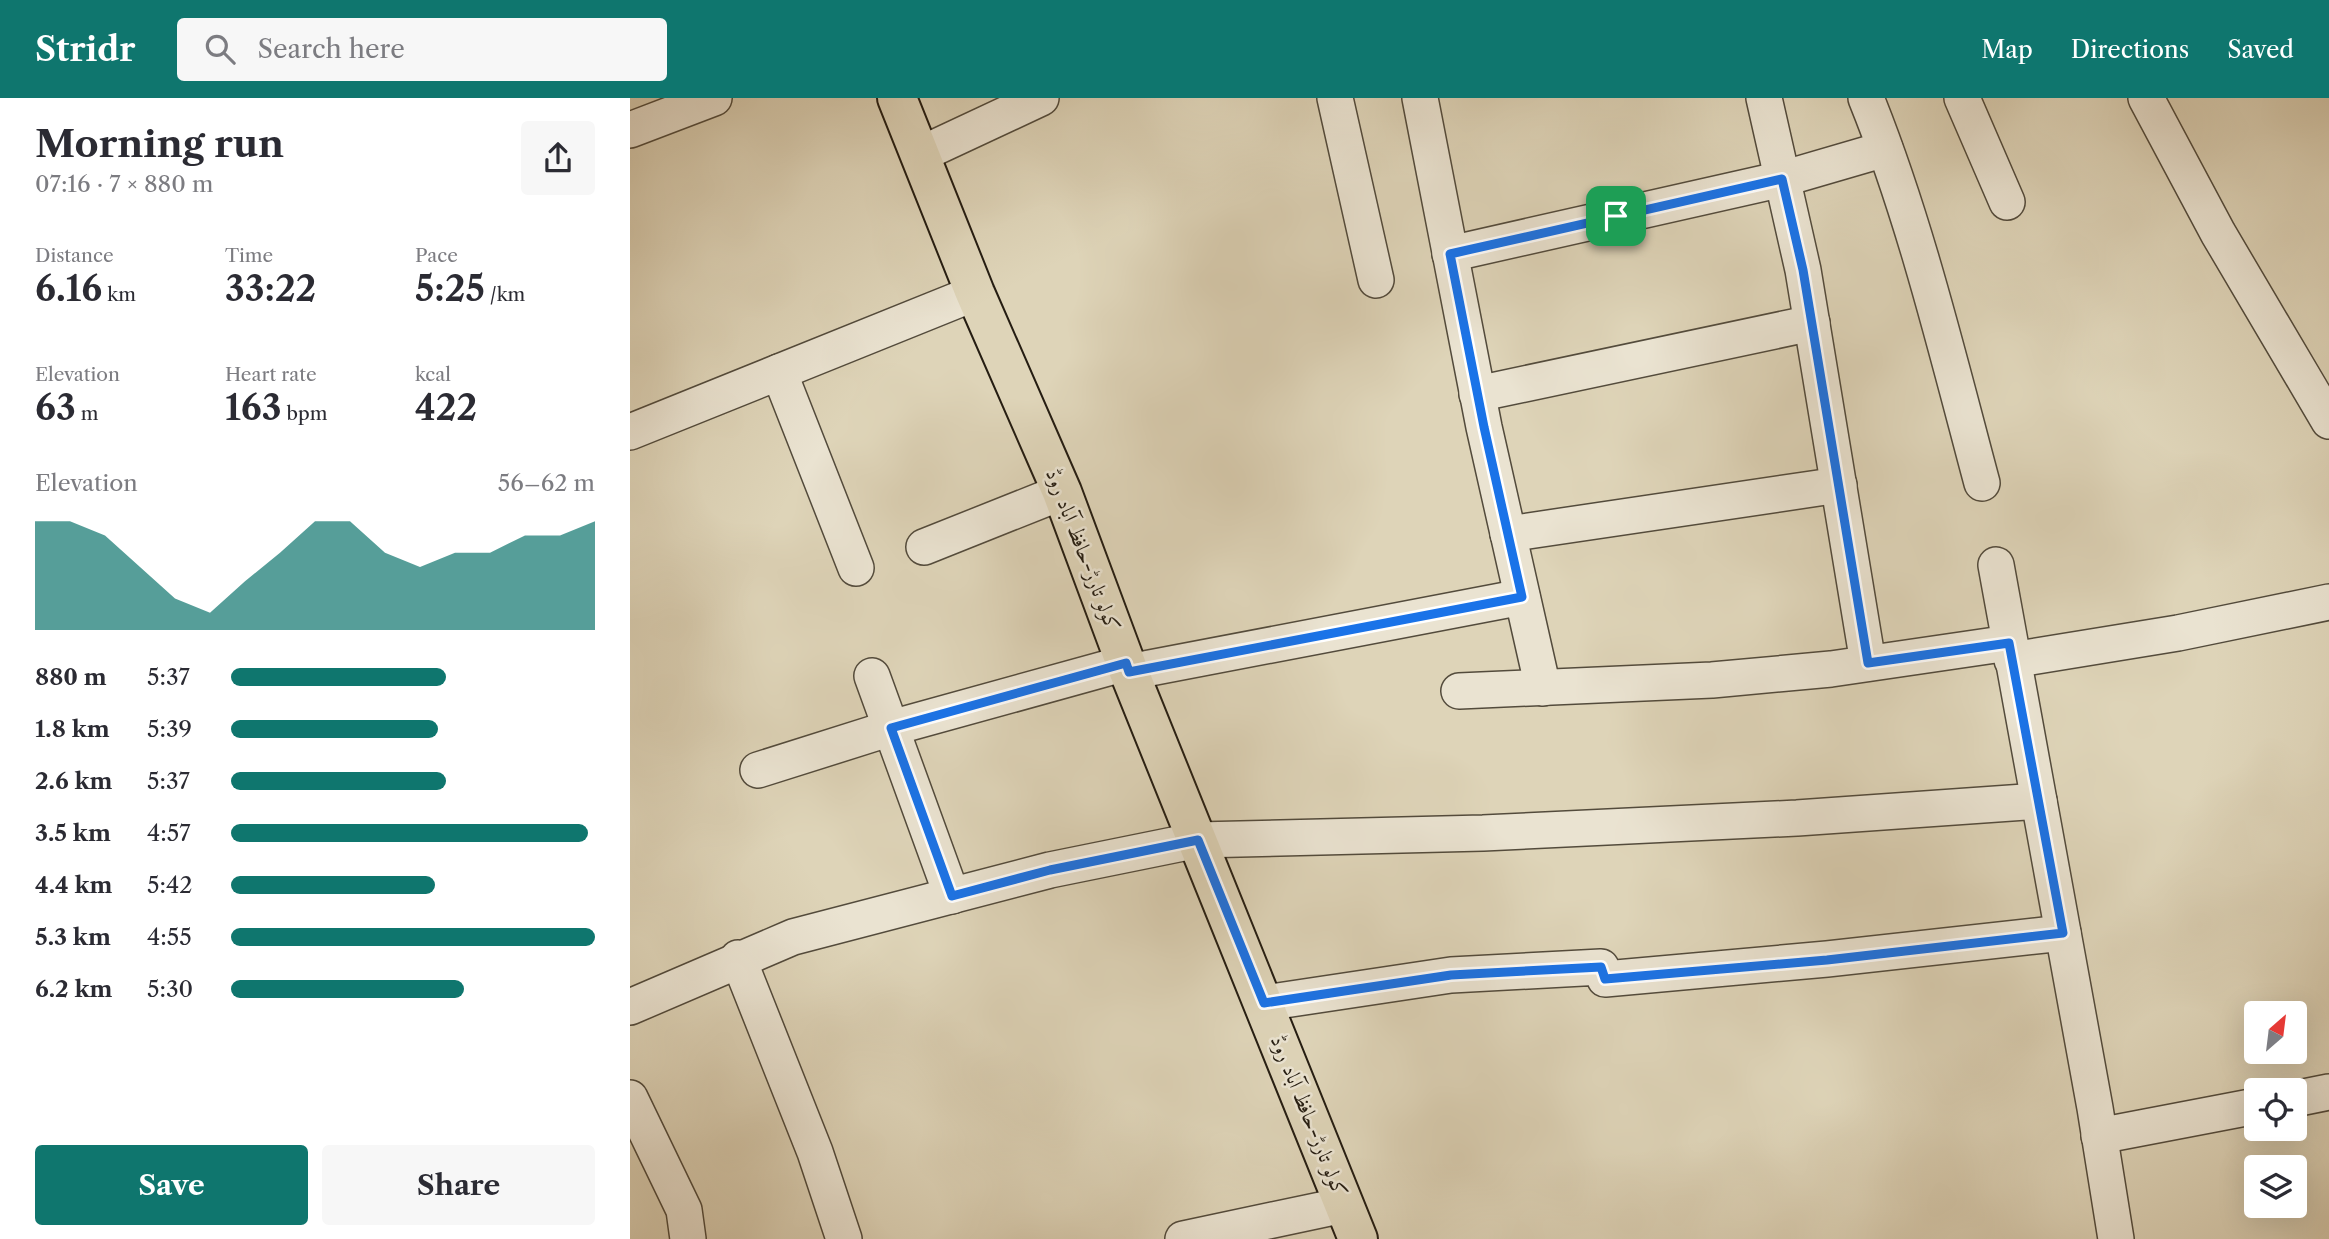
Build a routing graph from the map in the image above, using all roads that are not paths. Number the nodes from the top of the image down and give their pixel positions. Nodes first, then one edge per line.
1 (714, 98) edge
2 (897, 98) edge
3 (1041, 98) edge
4 (1335, 98) edge
5 (1420, 98) edge
6 (1764, 98) edge
7 (1866, 98) edge
8 (1962, 98) edge
9 (2146, 98) edge
10 (636, 117) edge
11 (1885, 149) junction
12 (919, 155) junction
13 (1782, 179) junction
14 (2007, 202) dead end
15 (1450, 254) junction
16 (1376, 280) dead end
17 (975, 293) junction
18 (1812, 323) junction
19 (779, 372) junction
20 (1477, 394) junction
21 (2329, 421) edge
22 (630, 432) edge
23 (1982, 483) dead end
24 (1839, 485) junction
25 (1062, 492) junction
26 (1508, 534) junction
27 (924, 547) dead end
28 (1996, 565) dead end
29 (856, 568) dead end
30 (1522, 597) junction
31 (2329, 602) edge
32 (2011, 652) junction
33 (1868, 663) junction
34 (1128, 667) junction
35 (872, 676) dead end
36 (1543, 688) junction
37 (1459, 691) dead end
38 (891, 728) junction
39 (758, 770) dead end
40 (2039, 801) junction
41 (1198, 840) junction
42 (952, 896) junction
43 (2063, 933) junction
44 (738, 958) junction
45 (1264, 1003) junction
46 (630, 1007) edge
47 (2329, 1092) edge
48 (2307, 1096) edge
49 (630, 1098) edge
50 (2244, 1108) edge
51 (2099, 1136) junction
52 (1351, 1222) edge
53 (688, 1239) edge
54 (844, 1239) edge
55 (1183, 1239) edge
56 (2116, 1239) edge

1 - 10 street
2 - 12 main road, کولو تارڑ-حافظ آباد روڈ
3 - 12 street
4 - 16 street
5 - 15 street
6 - 13 street
7 - 11 street
8 - 14 street
9 - 21 street
11 - 13 street
11 - 23 street
12 - 17 main road, کولو تارڑ-حافظ آباد روڈ
13 - 15 street
13 - 18 street
15 - 20 street
17 - 19 street
17 - 25 main road, کولو تارڑ-حافظ آباد روڈ
18 - 20 street
18 - 24 street
19 - 22 street
19 - 29 street
20 - 26 street
24 - 26 street
24 - 33 street
25 - 27 street
25 - 34 main road, کولو تارڑ-حافظ آباد روڈ
26 - 30 street
28 - 32 street
30 - 34 street
30 - 36 street
31 - 32 street
32 - 33 street
32 - 40 street
33 - 36 street
34 - 38 street
34 - 41 main road, کولو تارڑ-حافظ آباد روڈ
35 - 38 street
36 - 37 street
38 - 39 street
38 - 42 street
40 - 41 street
40 - 43 street
41 - 42 street
41 - 45 main road, کولو تارڑ-حافظ آباد روڈ
42 - 44 street
43 - 45 street
43 - 51 street
44 - 46 street
44 - 54 street
45 - 52 main road, کولو تارڑ-حافظ آباد روڈ
47 - 48 street
49 - 53 street
50 - 51 street
51 - 56 street
52 - 55 street

